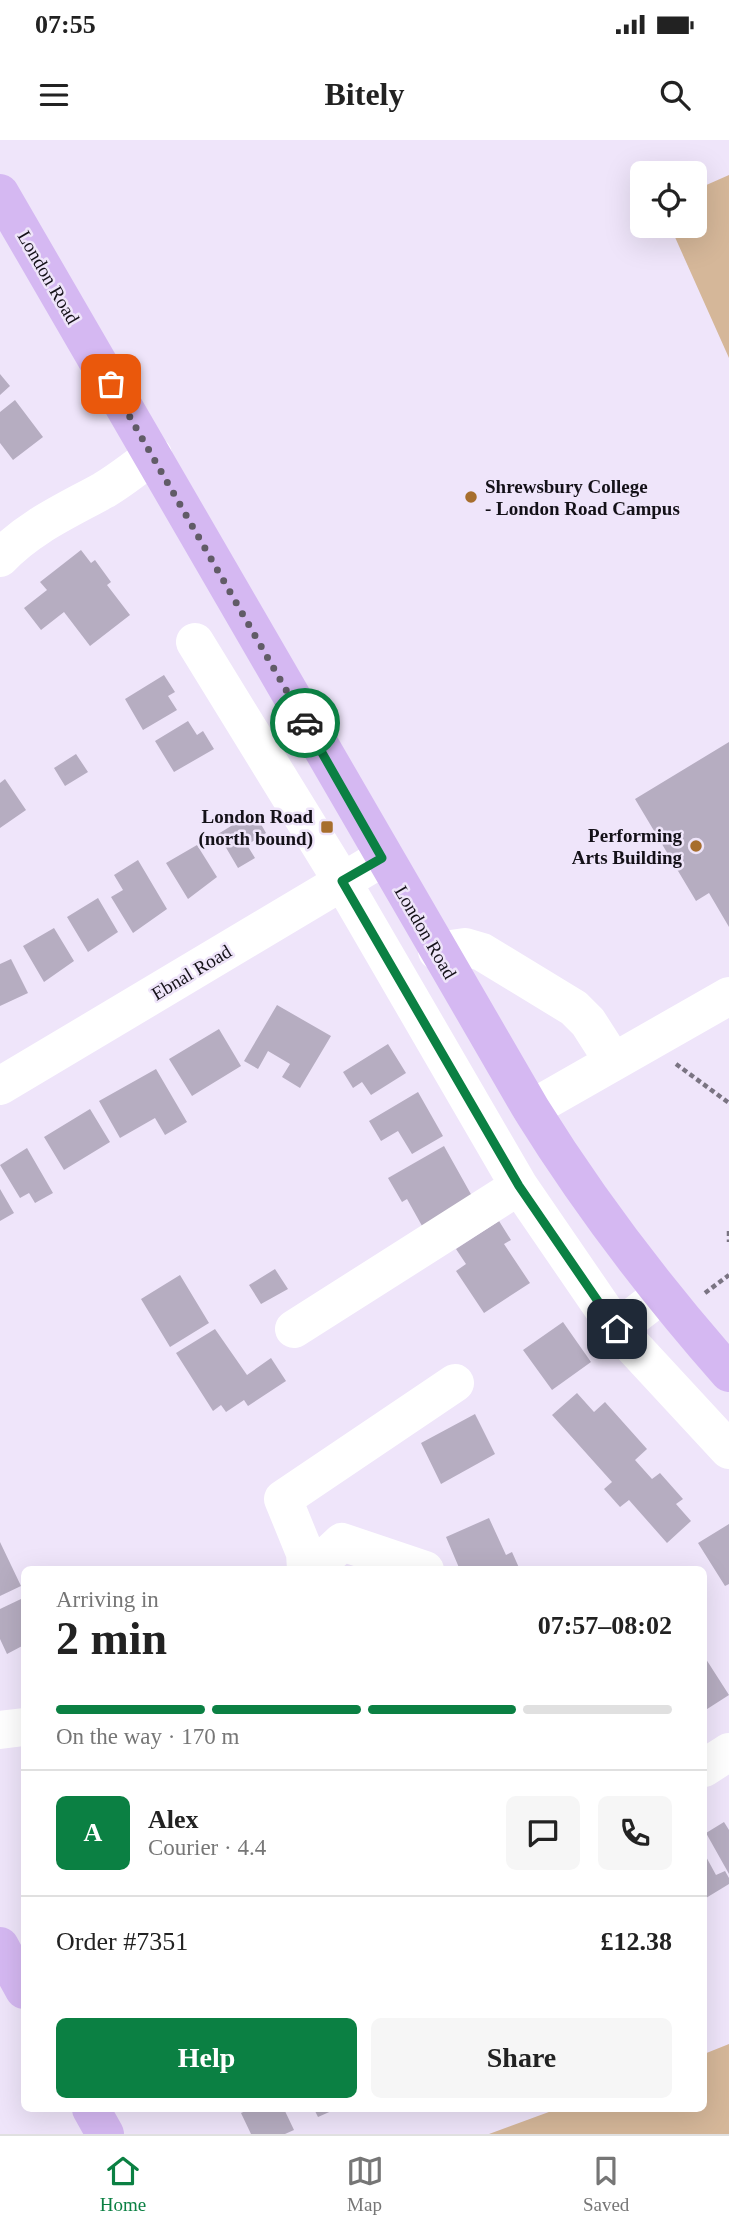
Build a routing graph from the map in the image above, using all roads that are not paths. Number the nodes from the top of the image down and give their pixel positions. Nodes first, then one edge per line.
1 (0, 193) edge
2 (153, 455) junction
3 (0, 558) edge
4 (195, 642) dead end
5 (382, 858) junction
6 (342, 881) junction
7 (437, 951) junction
8 (729, 996) edge
9 (613, 1061) junction
10 (0, 1086) edge
11 (531, 1109) junction
12 (519, 1186) junction
13 (661, 1295) junction
14 (294, 1329) dead end
15 (617, 1329) junction
16 (729, 1373) edge
17 (455, 1383) dead end
18 (729, 1450) edge
19 (306, 1566) edge
20 (316, 1566) edge
21 (413, 1566) edge
22 (21, 1727) edge
23 (0, 1730) edge
24 (729, 1752) edge
25 (707, 1766) edge
26 (0, 1946) edge
27 (21, 1984) edge
28 (92, 2112) edge
29 (105, 2134) edge

1 - 2 main road, London Road
2 - 3 street
2 - 5 main road, London Road
4 - 6 street
5 - 6 street, Ebnal Road
5 - 7 main road, London Road
6 - 10 street, Ebnal Road
6 - 12 street
7 - 9 street
7 - 11 main road, London Road
8 - 9 street
9 - 11 street
11 - 13 main road, London Road
12 - 14 street
12 - 15 street
13 - 15 street
13 - 16 main road, London Road
15 - 18 street
17 - 19 street
20 - 21 street
22 - 23 street
24 - 25 street
26 - 27 main road
28 - 29 main road

